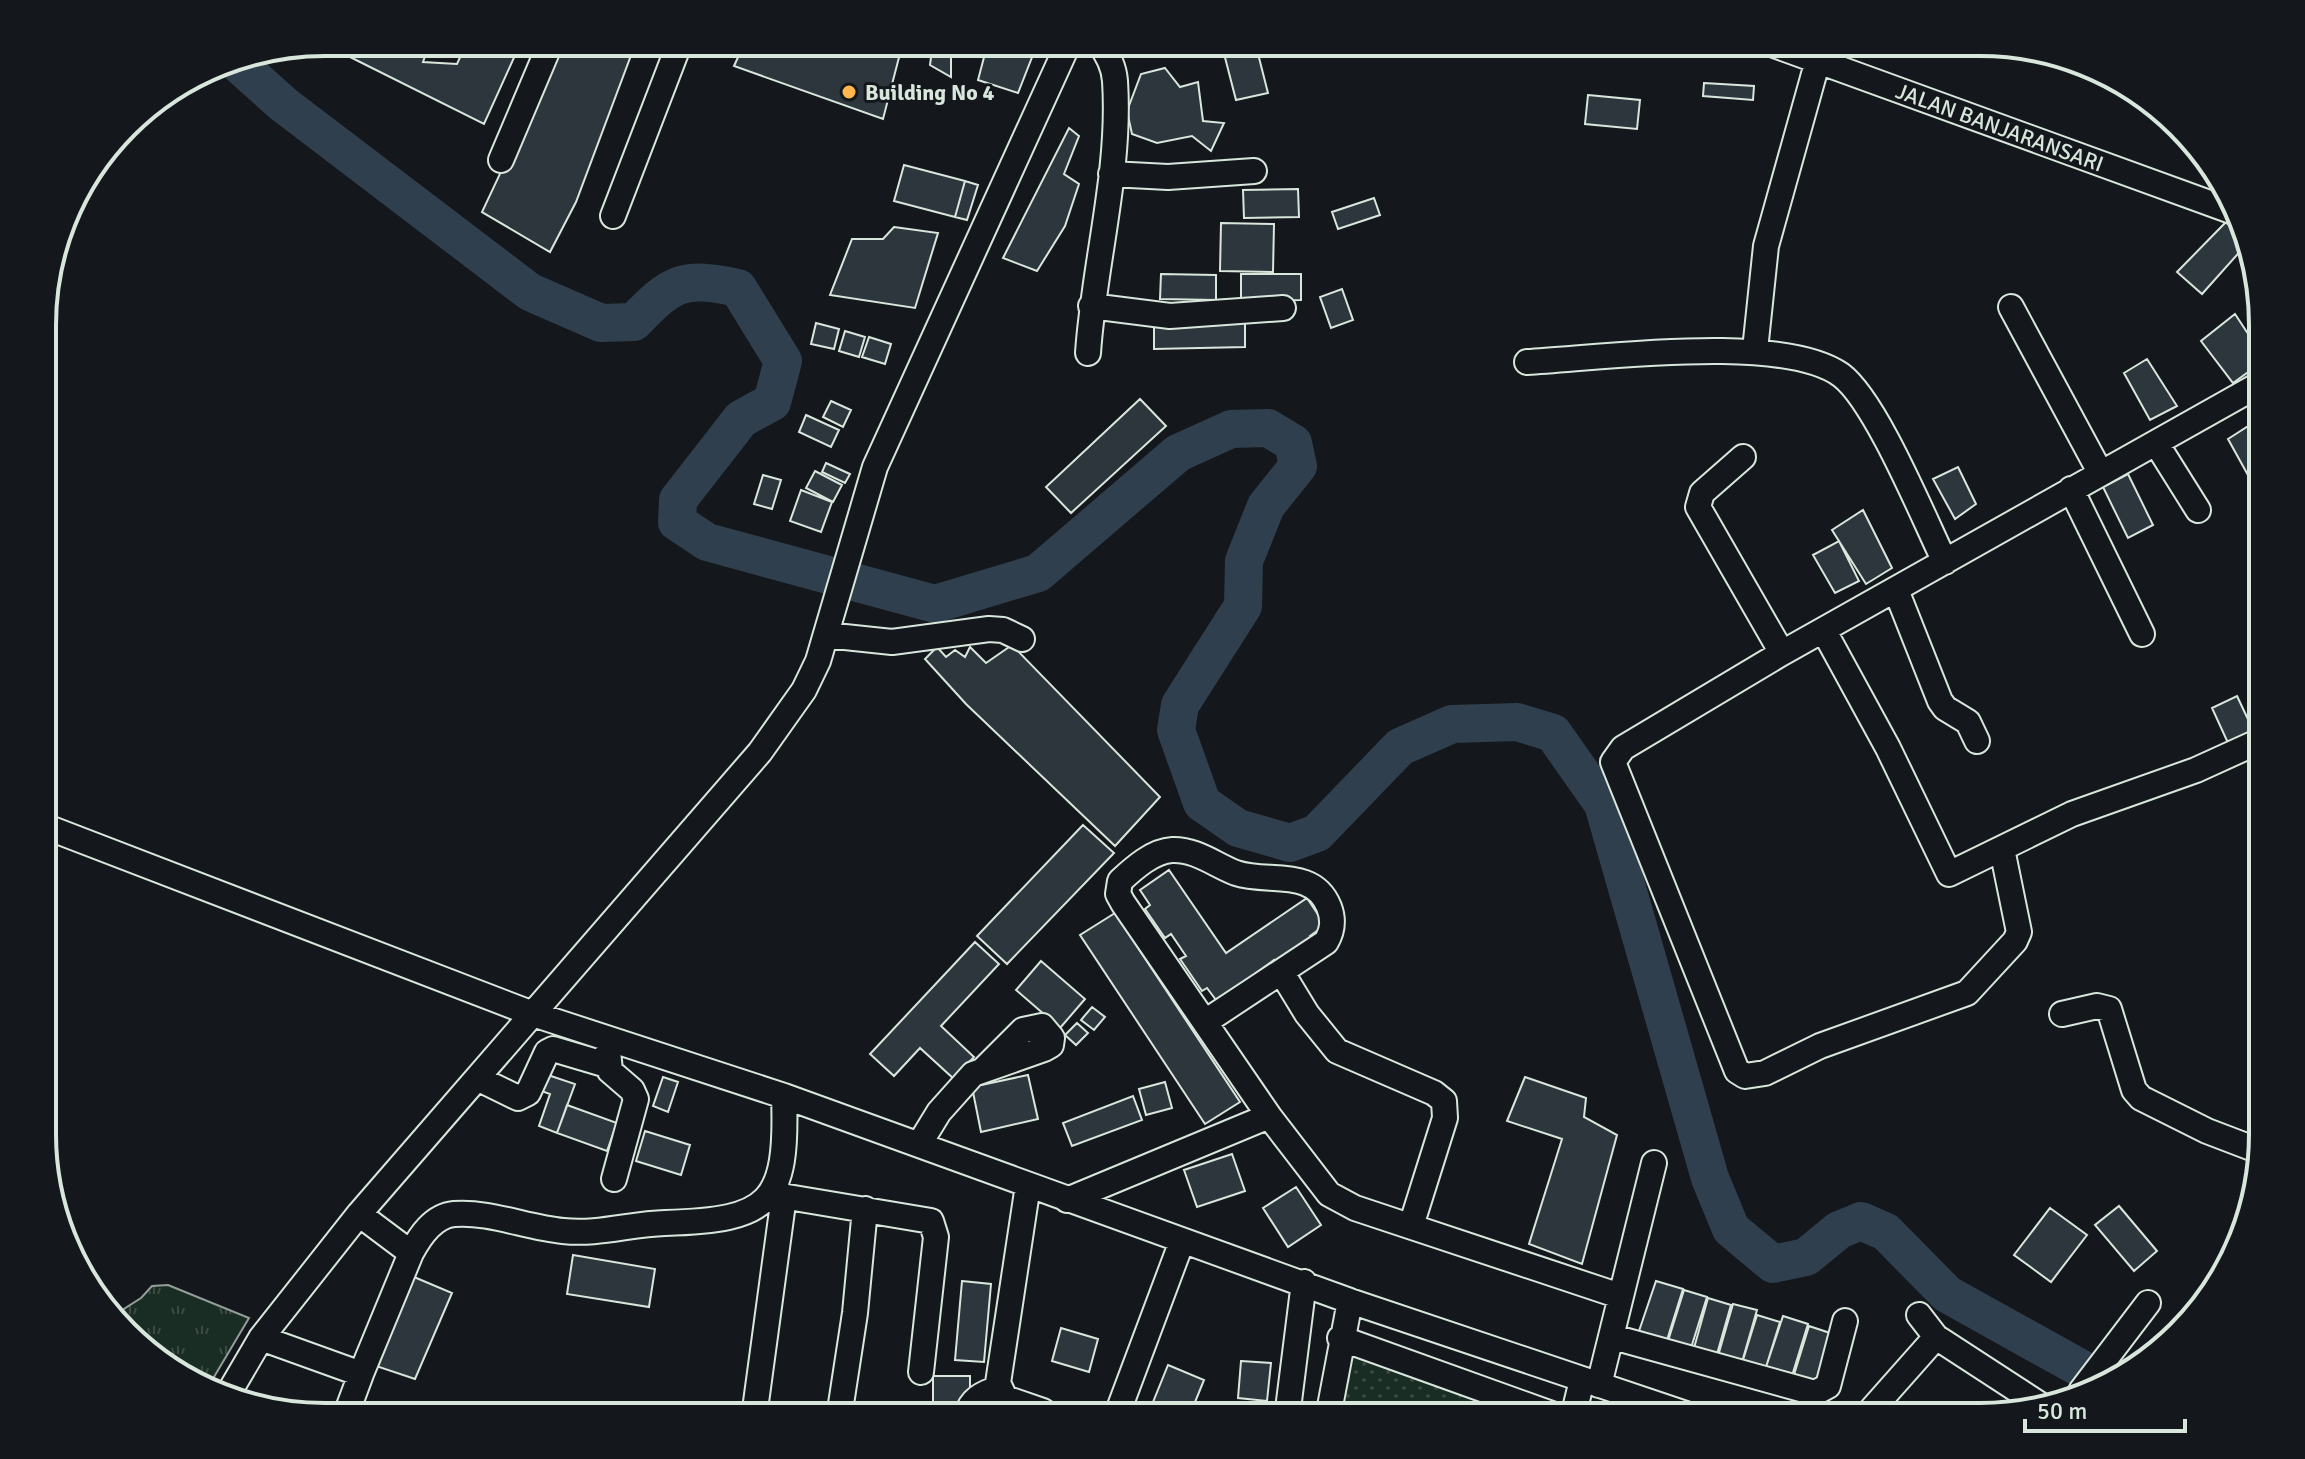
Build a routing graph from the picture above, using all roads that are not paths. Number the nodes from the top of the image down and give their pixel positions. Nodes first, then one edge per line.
1 (1819, 56) edge
2 (1833, 56) edge
3 (545, 57) edge
4 (674, 57) edge
5 (1062, 57) edge
6 (1105, 57) edge
7 (501, 160) dead end
8 (1254, 171) dead end
9 (1111, 174) junction
10 (2221, 207) edge
11 (613, 216) dead end
12 (1091, 306) junction
13 (2011, 307) dead end
14 (1283, 308) dead end
15 (1755, 350) junction
16 (1088, 353) dead end
17 (1527, 362) dead end
18 (2248, 391) edge
19 (2156, 443) junction
20 (1743, 457) dead end
21 (2100, 472) junction
22 (2071, 489) junction
23 (2198, 510) dead end
24 (1945, 562) junction
25 (1896, 590) junction
26 (1824, 631) junction
27 (2142, 634) dead end
28 (826, 635) junction
29 (1022, 639) dead end
30 (1782, 653) junction
31 (1977, 741) dead end
32 (2248, 746) edge
33 (56, 831) edge
34 (2002, 849) junction
35 (1282, 973) junction
36 (533, 1014) junction
37 (2062, 1014) dead end
38 (1205, 1022) junction
39 (613, 1037) junction
40 (607, 1065) junction
41 (984, 1069) dead end
42 (479, 1079) junction
43 (784, 1096) junction
44 (1269, 1116) junction
45 (920, 1143) junction
46 (2248, 1147) edge
47 (1654, 1163) dead end
48 (614, 1179) dead end
49 (1028, 1185) junction
50 (777, 1195) junction
51 (1067, 1200) junction
52 (865, 1209) junction
53 (359, 1214) junction
54 (1411, 1226) junction
55 (1182, 1241) junction
56 (411, 1253) junction
57 (1304, 1282) junction
58 (1620, 1296) junction
59 (1350, 1301) junction
60 (2148, 1303) dead end
61 (1919, 1315) dead end
62 (1845, 1321) dead end
63 (1613, 1337) junction
64 (1936, 1337) junction
65 (261, 1338) junction
66 (1340, 1338) junction
67 (921, 1372) dead end
68 (361, 1374) junction
69 (2090, 1379) edge
70 (1590, 1383) junction
71 (233, 1386) edge
72 (999, 1388) junction
73 (2030, 1398) edge
74 (1289, 1402) edge
75 (1330, 1402) edge
76 (1519, 1402) edge
77 (1580, 1402) edge
78 (1649, 1402) edge
79 (1878, 1402) edge
80 (350, 1403) edge
81 (755, 1403) edge
82 (841, 1403) edge
83 (973, 1403) edge
84 (1018, 1403) edge
85 (1121, 1403) edge

1 - 15 street
2 - 10 street, JALAN BANJARANSARI
3 - 7 street
4 - 11 street
5 - 28 street
6 - 9 street
8 - 9 street
9 - 12 street
12 - 14 street
12 - 16 street
13 - 21 street
15 - 17 street
15 - 24 street
18 - 19 street
19 - 21 street
19 - 23 street
20 - 30 street
21 - 22 street
22 - 24 street
22 - 27 street
24 - 25 street
25 - 26 street
25 - 31 street
26 - 30 street
26 - 34 street
28 - 29 street
28 - 36 street
30 - 34 street
32 - 34 street
33 - 36 street
35 - 38 street
35 - 38 street
35 - 54 street
36 - 39 street
36 - 42 street
37 - 46 street
38 - 44 street
39 - 40 street
39 - 43 street
40 - 42 street
40 - 48 street
41 - 45 street
42 - 53 street
43 - 45 street
43 - 50 street
44 - 51 street
44 - 54 street
45 - 49 street
47 - 58 street
49 - 51 street
49 - 72 street
50 - 52 street
50 - 56 street
50 - 81 street
51 - 55 street
52 - 67 street
52 - 82 street
53 - 56 street
53 - 65 street
54 - 58 street
55 - 57 street
55 - 85 street
56 - 68 street
57 - 59 street
57 - 74 street
58 - 63 street
59 - 66 street
59 - 70 street
60 - 69 street
61 - 64 street
62 - 63 street
63 - 70 street
64 - 73 street
64 - 79 street
65 - 68 street
65 - 71 street
66 - 75 street
66 - 76 street
68 - 80 street
70 - 77 street
70 - 78 street
72 - 83 street
72 - 84 street

